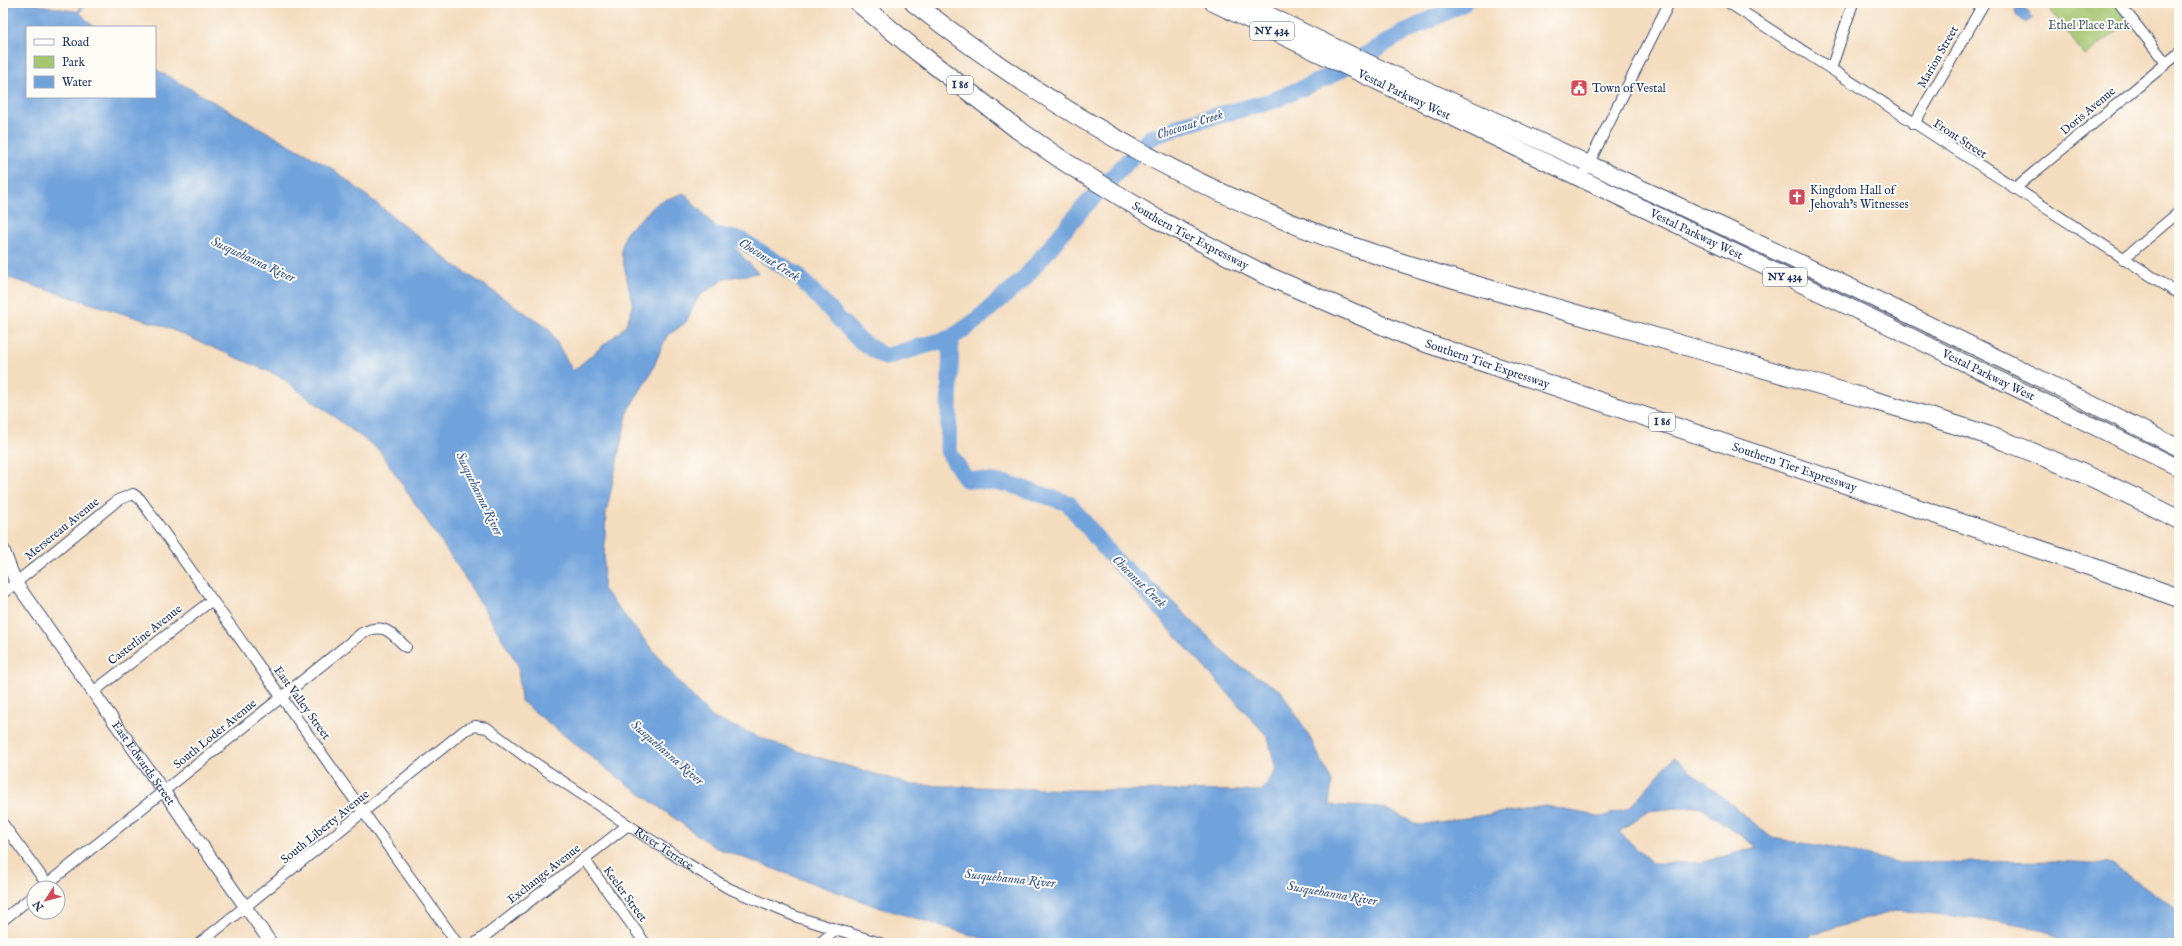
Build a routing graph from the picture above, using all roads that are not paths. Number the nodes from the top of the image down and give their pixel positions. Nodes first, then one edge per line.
1 (858, 3) edge
2 (914, 3) edge
3 (1213, 3) edge
4 (1246, 3) edge
5 (1669, 3) edge
6 (1729, 3) edge
7 (1853, 3) edge
8 (1984, 3) edge
9 (2119, 3) edge
10 (2179, 53) edge
11 (2166, 63) junction
12 (1831, 69) junction
13 (1914, 124) junction
14 (1588, 164) junction
15 (1581, 180) junction
16 (2014, 190) junction
17 (2179, 212) edge
18 (2123, 259) junction
19 (2179, 294) edge
20 (2179, 448) edge
21 (2179, 468) edge
22 (118, 500) joint
23 (2179, 520) edge
24 (3, 549) edge
25 (16, 583) junction
26 (3, 593) edge
27 (2179, 598) edge
28 (212, 600) junction
29 (406, 647) dead end
30 (93, 692) junction
31 (281, 697) junction
32 (465, 730) joint
33 (163, 791) junction
34 (363, 813) junction
35 (3, 824) edge
36 (628, 825) junction
37 (584, 859) junction
38 (41, 880) edge
39 (52, 880) edge
40 (26, 901) edge
41 (245, 907) junction
42 (3, 920) edge
43 (836, 930) junction
44 (200, 943) edge
45 (271, 943) edge
46 (457, 943) edge
47 (476, 943) edge
48 (644, 943) edge
49 (820, 943) edge
50 (880, 943) edge

1 - 27 highway, Southern Tier Expressway / I 86
2 - 23 highway
3 - 15 main road, Vestal Parkway West / NY 434
4 - 14 main road, Vestal Parkway West / NY 434
5 - 14 street
6 - 12 street, Front Street
7 - 12 street
8 - 13 street, Marion Street
9 - 11 street
10 - 11 street, Doris Avenue
11 - 16 street, Doris Avenue
12 - 13 street, Front Street
13 - 16 street, Front Street
14 - 15 street
14 - 20 main road, Vestal Parkway West / NY 434
15 - 21 main road, Vestal Parkway West / NY 434
16 - 18 street, Front Street
17 - 18 street
18 - 19 street, Front Street
22 - 25 street, Mersereau Avenue
22 - 28 street, East Valley Street
24 - 25 street
25 - 26 street, Mersereau Avenue
25 - 30 street, East Edwards Street
28 - 30 street, Casterline Avenue
28 - 31 street, East Valley Street
29 - 31 street, South Loder Avenue
30 - 33 street, East Edwards Street
31 - 33 street, South Loder Avenue
31 - 34 street, East Valley Street
32 - 34 street, South Liberty Avenue
32 - 36 street, River Terrace
33 - 39 street, South Loder Avenue
33 - 41 street, East Edwards Street
34 - 41 street, South Liberty Avenue
34 - 46 street, East Valley Street
35 - 38 street
36 - 37 street, Exchange Avenue
36 - 43 street, River Terrace
37 - 47 street, Exchange Avenue
37 - 48 street, Keeler Street
40 - 42 street
41 - 44 street, South Liberty Avenue
41 - 45 street, East Edwards Street
43 - 49 street
43 - 50 street, River Terrace

